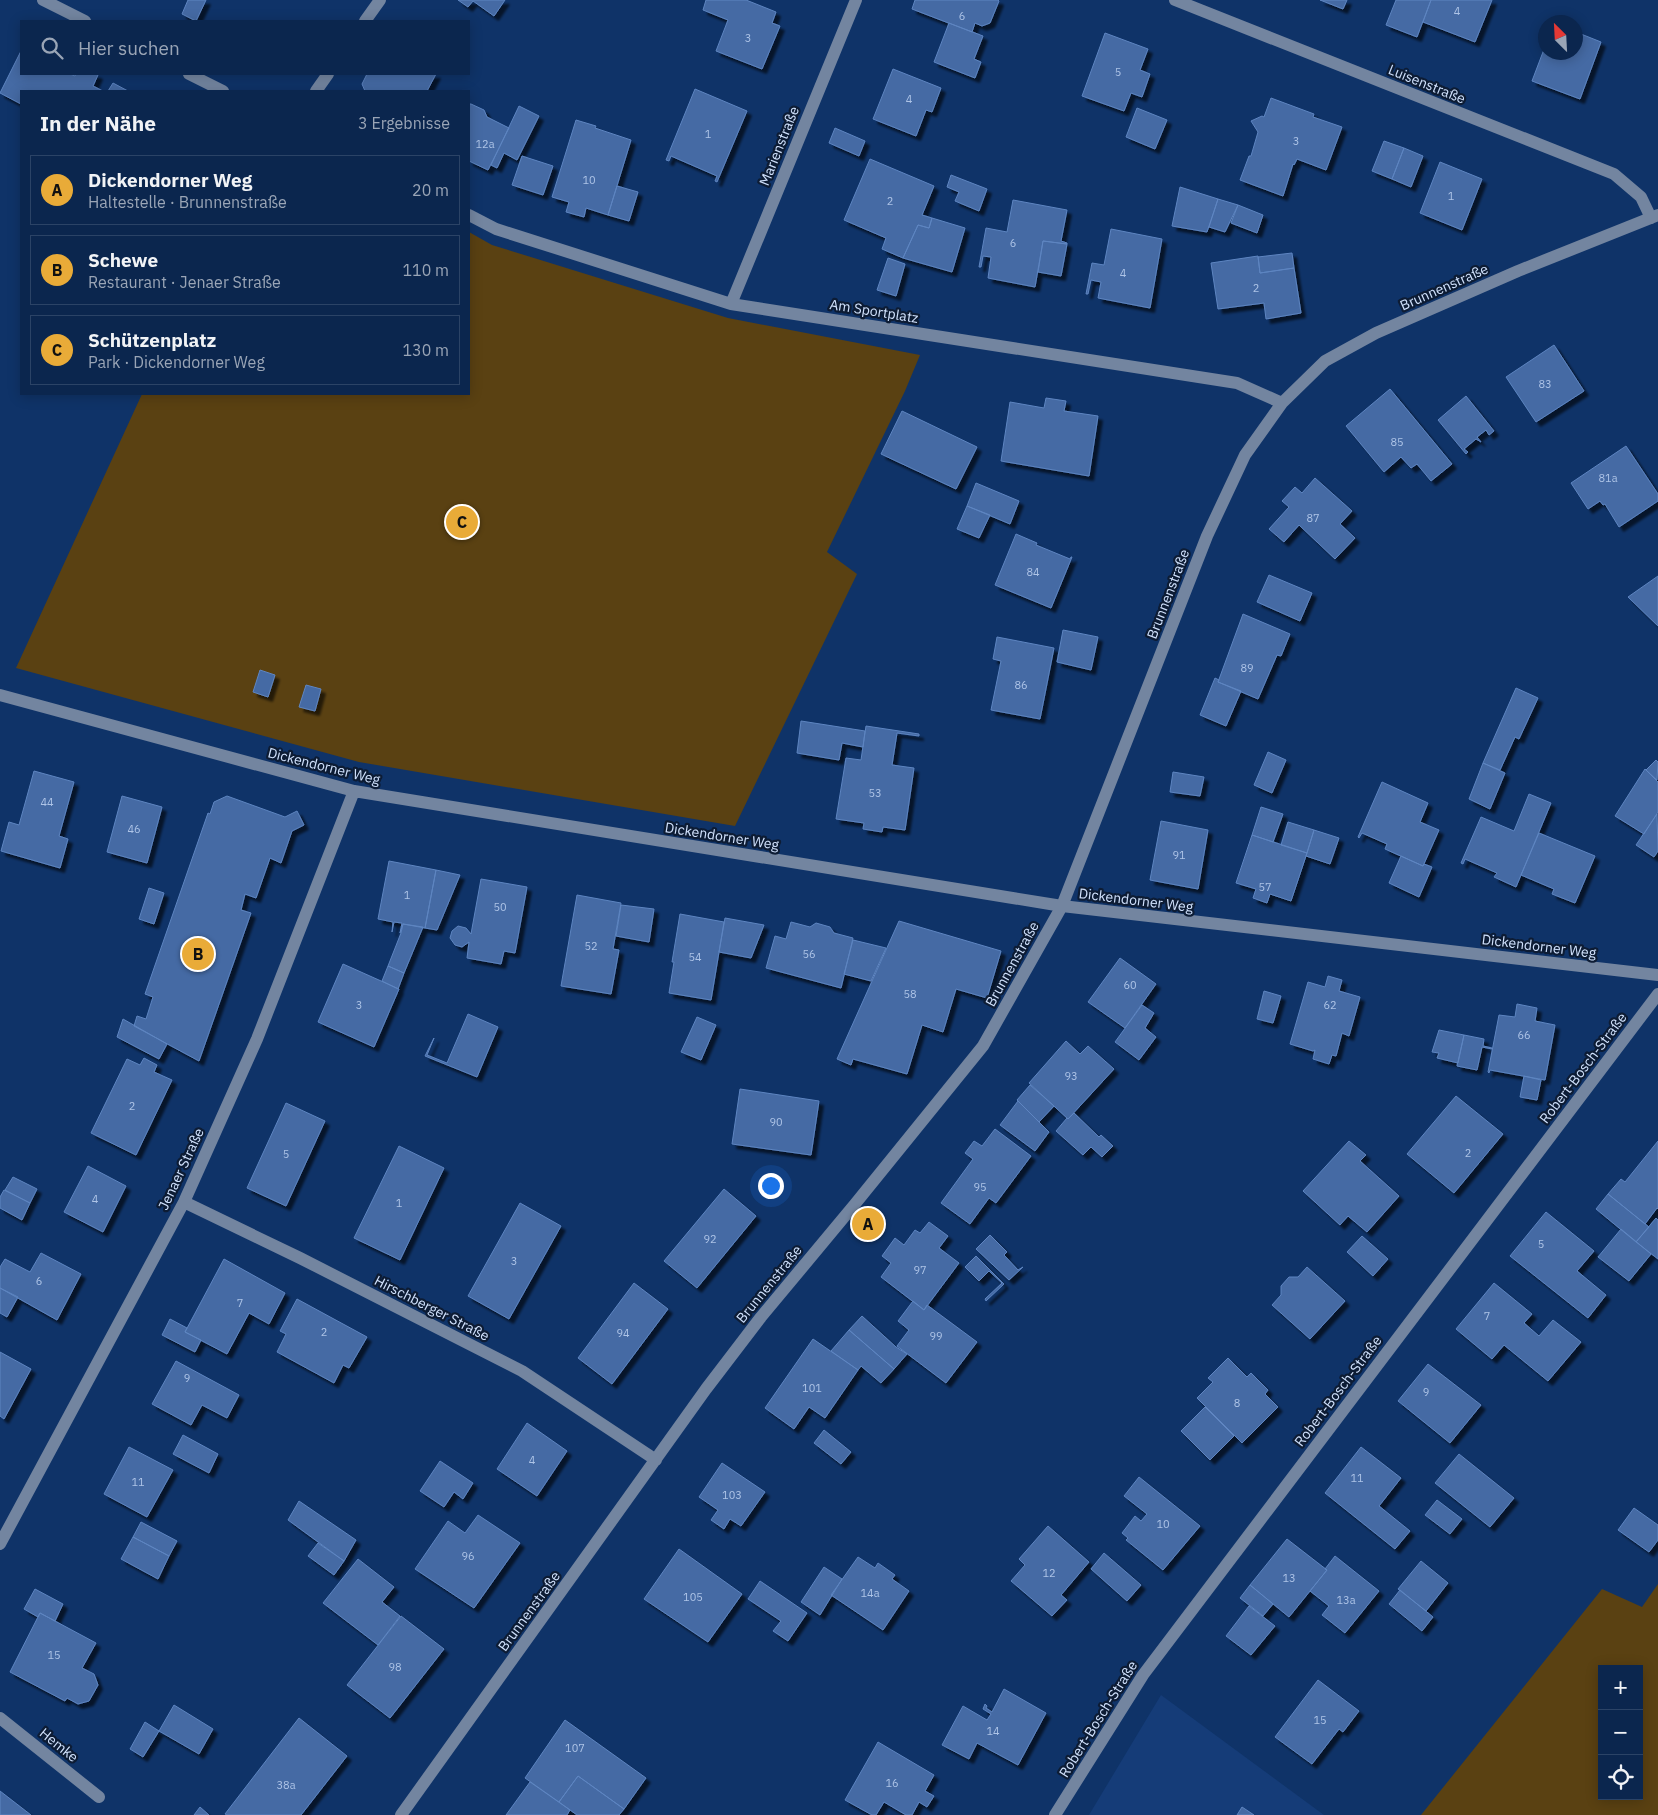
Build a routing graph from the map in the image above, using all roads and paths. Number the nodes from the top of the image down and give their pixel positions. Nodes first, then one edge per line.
1 (43, 0) edge
2 (380, 0) edge
3 (856, 0) edge
4 (1175, 0) edge
5 (83, 20) edge
6 (366, 20) edge
7 (191, 75) edge
8 (327, 75) edge
9 (221, 90) edge
10 (317, 90) edge
11 (470, 216) edge
12 (1654, 217) edge
13 (731, 304) junction
14 (1282, 403) junction
15 (0, 695) edge
16 (354, 791) junction
17 (1062, 906) junction
18 (1658, 975) edge
19 (1658, 994) edge
20 (184, 1202) junction
21 (656, 1460) junction
22 (0, 1544) edge
23 (0, 1718) edge
24 (99, 1797) dead end
25 (401, 1815) edge
26 (1055, 1815) edge

1 - 5 street
2 - 6 street
3 - 13 street, Marienstraße
4 - 12 street, Luisenstraße
7 - 9 street
8 - 10 street
11 - 13 street, Am Sportplatz
12 - 14 street, Brunnenstraße
13 - 14 street, Am Sportplatz
14 - 17 street, Brunnenstraße
15 - 16 street, Dickendorner Weg
16 - 17 street, Dickendorner Weg
16 - 20 street, Jenaer Straße
17 - 18 street, Dickendorner Weg
17 - 21 street, Brunnenstraße
19 - 26 street, Robert-Bosch-Straße
20 - 21 street, Hirschberger Straße
20 - 22 street, Jenaer Straße
21 - 25 street, Brunnenstraße
23 - 24 street, Hemke

